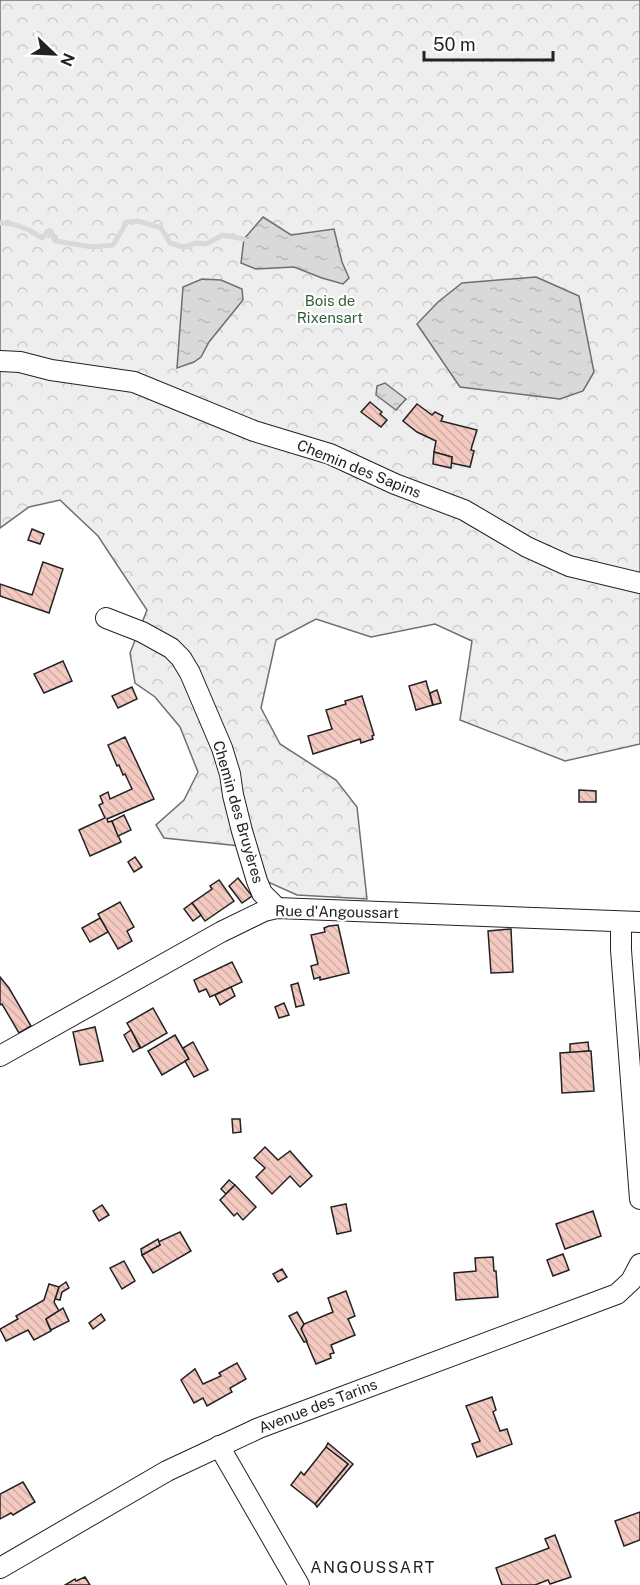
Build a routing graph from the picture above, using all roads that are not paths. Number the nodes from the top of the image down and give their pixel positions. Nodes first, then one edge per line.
1 (0, 361) edge
2 (640, 583) edge
3 (106, 618) dead end
4 (277, 908) junction
5 (631, 922) edge
6 (0, 1056) edge
7 (640, 1199) edge
8 (640, 1264) edge
9 (219, 1446) junction
10 (0, 1568) edge
11 (298, 1585) edge

1 - 2 street, Chemin des Sapins
3 - 4 street, Chemin des Bruyères
4 - 5 street, Rue d'Angoussart
4 - 6 street, Rue d'Angoussart
5 - 7 street
8 - 9 street, Avenue des Tarins
9 - 10 street, Avenue des Tarins
9 - 11 street

